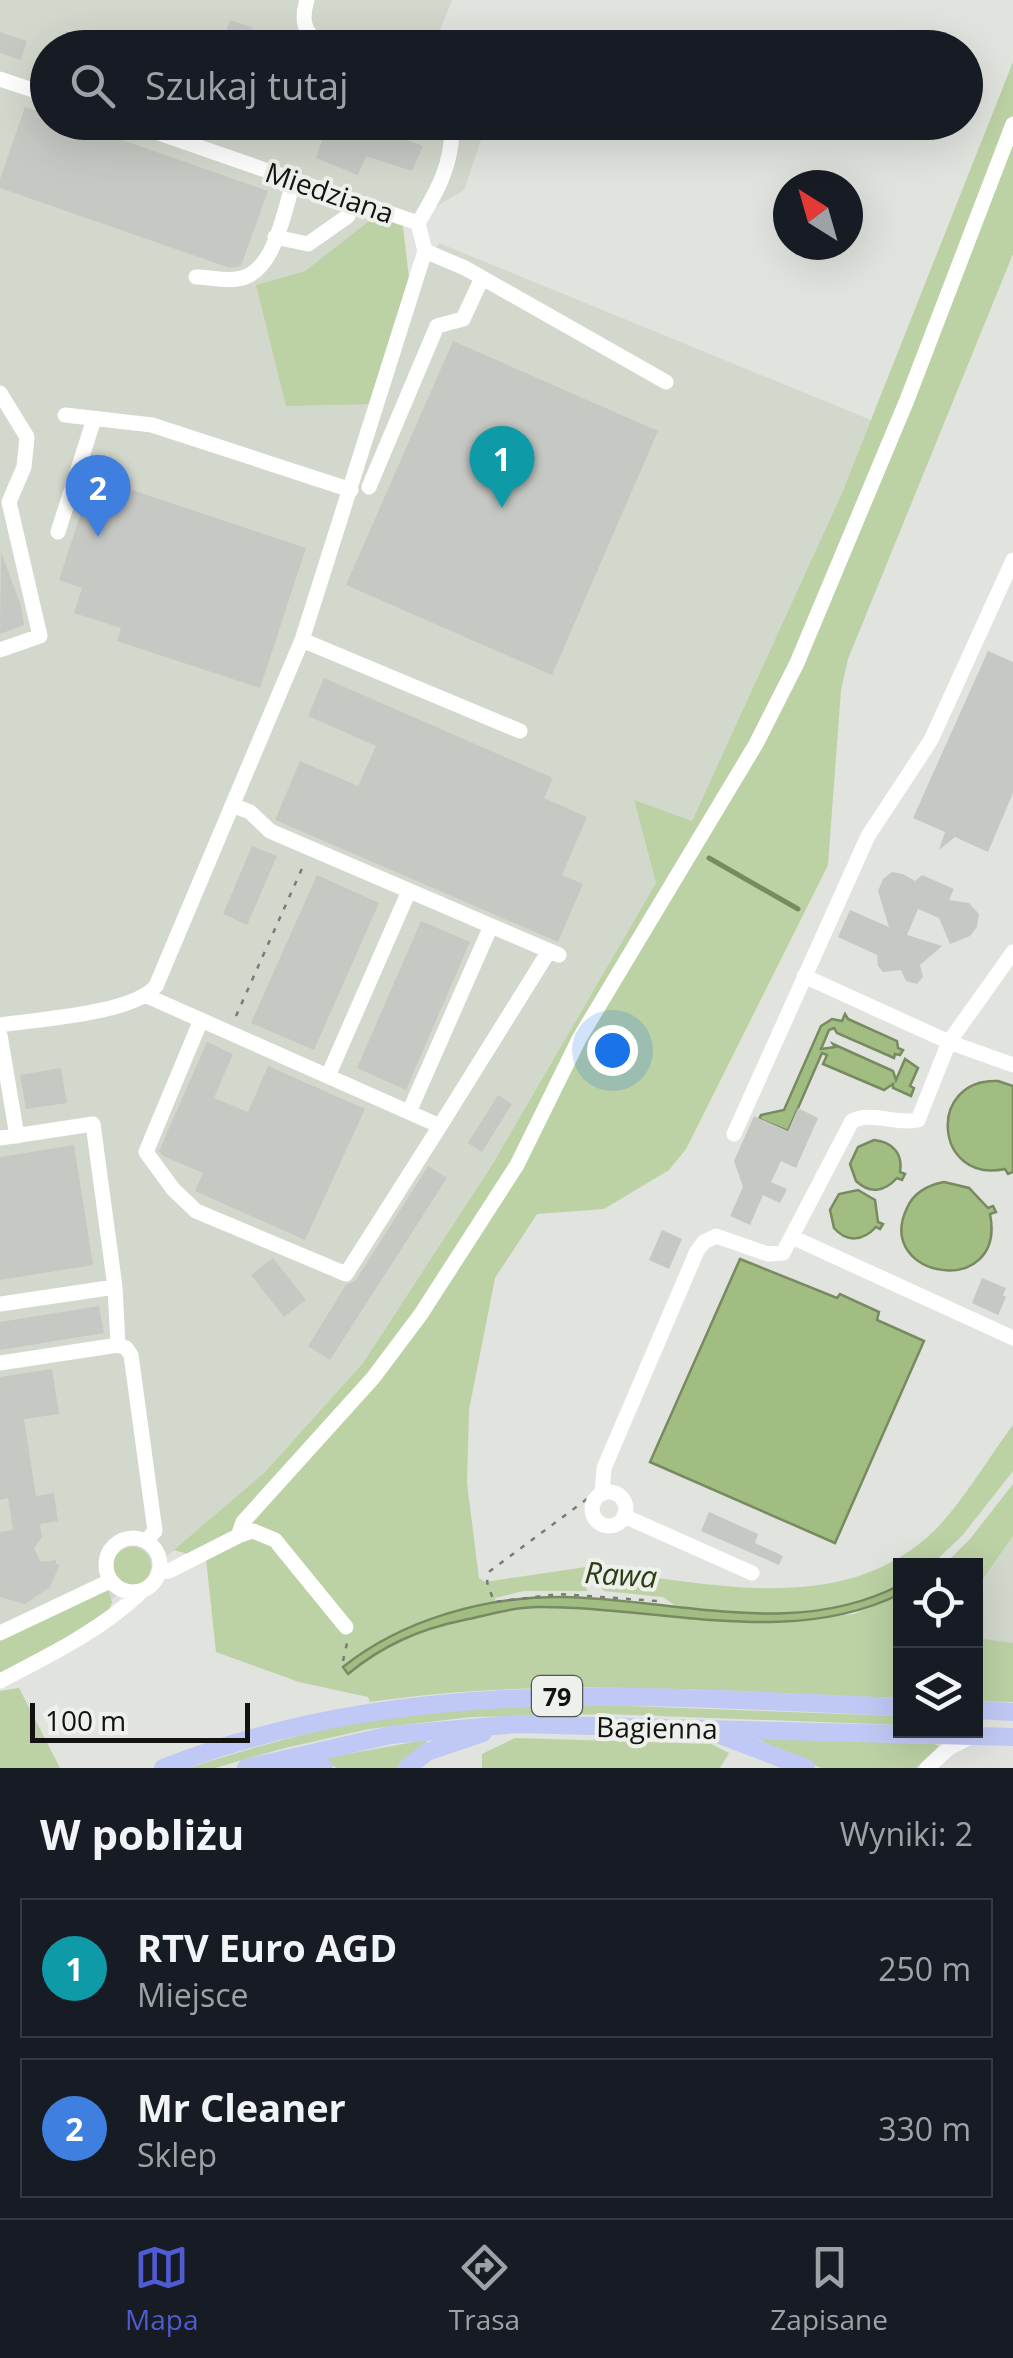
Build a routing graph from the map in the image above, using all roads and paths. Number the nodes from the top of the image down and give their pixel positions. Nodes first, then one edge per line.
1 (307, 0) edge
2 (305, 30) edge
3 (0, 79) edge
4 (30, 89) edge
5 (1013, 124) edge
6 (179, 140) edge
7 (450, 140) edge
8 (294, 180) junction
9 (348, 216) dead end
10 (418, 222) junction
11 (275, 237) junction
12 (425, 251) junction
13 (196, 276) dead end
14 (482, 278) junction
15 (666, 382) dead end
16 (0, 393) edge
17 (65, 416) dead end
18 (94, 419) junction
19 (369, 487) dead end
20 (352, 490) junction
21 (58, 532) dead end
22 (1013, 560) edge
23 (302, 640) junction
24 (0, 650) edge
25 (520, 731) dead end
26 (232, 804) junction
27 (310, 848) junction
28 (409, 891) junction
29 (491, 926) junction
30 (1013, 952) edge
31 (804, 976) junction
32 (147, 996) junction
33 (201, 1020) junction
34 (0, 1025) edge
35 (229, 1032) junction
36 (0, 1035) edge
37 (949, 1042) junction
38 (1013, 1065) edge
39 (328, 1076) junction
40 (410, 1112) junction
41 (440, 1126) junction
42 (734, 1134) dead end
43 (8, 1137) edge
44 (792, 1236) junction
45 (115, 1288) junction
46 (0, 1304) edge
47 (1013, 1338) edge
48 (118, 1345) junction
49 (0, 1363) edge
50 (602, 1488) junction
51 (624, 1516) junction
52 (238, 1536) junction
53 (146, 1541) junction
54 (160, 1572) junction
55 (752, 1574) dead end
56 (110, 1581) junction
57 (141, 1592) junction
58 (658, 1601) dead end
59 (346, 1627) joint
60 (0, 1634) edge
61 (343, 1661) dead end
62 (0, 1681) edge
63 (893, 1707) edge
64 (983, 1710) edge
65 (1013, 1712) edge
66 (517, 1724) junction
67 (709, 1730) junction
68 (893, 1733) edge
69 (983, 1736) edge
70 (969, 1738) edge
71 (1013, 1738) edge
72 (284, 1757) junction
73 (163, 1768) edge
74 (246, 1768) edge
75 (324, 1768) edge
76 (407, 1768) edge
77 (806, 1768) edge
78 (926, 1768) edge

1 - 2 street
3 - 4 street
5 - 52 street
6 - 8 street, Miedziana
7 - 10 street
8 - 10 street, Miedziana
8 - 11 street
9 - 11 street
10 - 12 street
11 - 13 street
12 - 14 street
12 - 20 street
14 - 15 street
14 - 19 street
16 - 24 street
17 - 18 street
18 - 20 street
18 - 21 street
20 - 23 street
22 - 31 street
23 - 25 street
23 - 26 street
26 - 27 street
26 - 32 street
27 - 28 street
27 - 35 path
28 - 29 street
28 - 39 street
29 - 40 street
29 - 41 street
30 - 37 street
31 - 37 street
31 - 42 street
32 - 33 street
32 - 34 street
33 - 35 street
33 - 41 street
35 - 39 street
36 - 43 street
37 - 38 street
37 - 44 street
39 - 40 street
40 - 41 street
43 - 45 street
44 - 47 street
44 - 50 street
45 - 46 street
45 - 48 street
48 - 49 street
48 - 53 street
50 - 51 street
50 - 51 street
50 - 58 path
51 - 55 street
52 - 54 street
52 - 59 street
53 - 54 street
53 - 56 street
54 - 57 street
56 - 57 street
56 - 60 street
57 - 62 street
59 - 61 path
63 - 73 main road, Bagienna / 79
64 - 65 main road
66 - 67 main road, Bagienna / 79
66 - 72 main road, Bagienna / 79
66 - 76 main road
67 - 68 main road, Bagienna / 79
67 - 77 main road
69 - 71 main road, Bagienna / 79
70 - 78 street
72 - 74 main road, Bagienna / 79
72 - 75 main road

